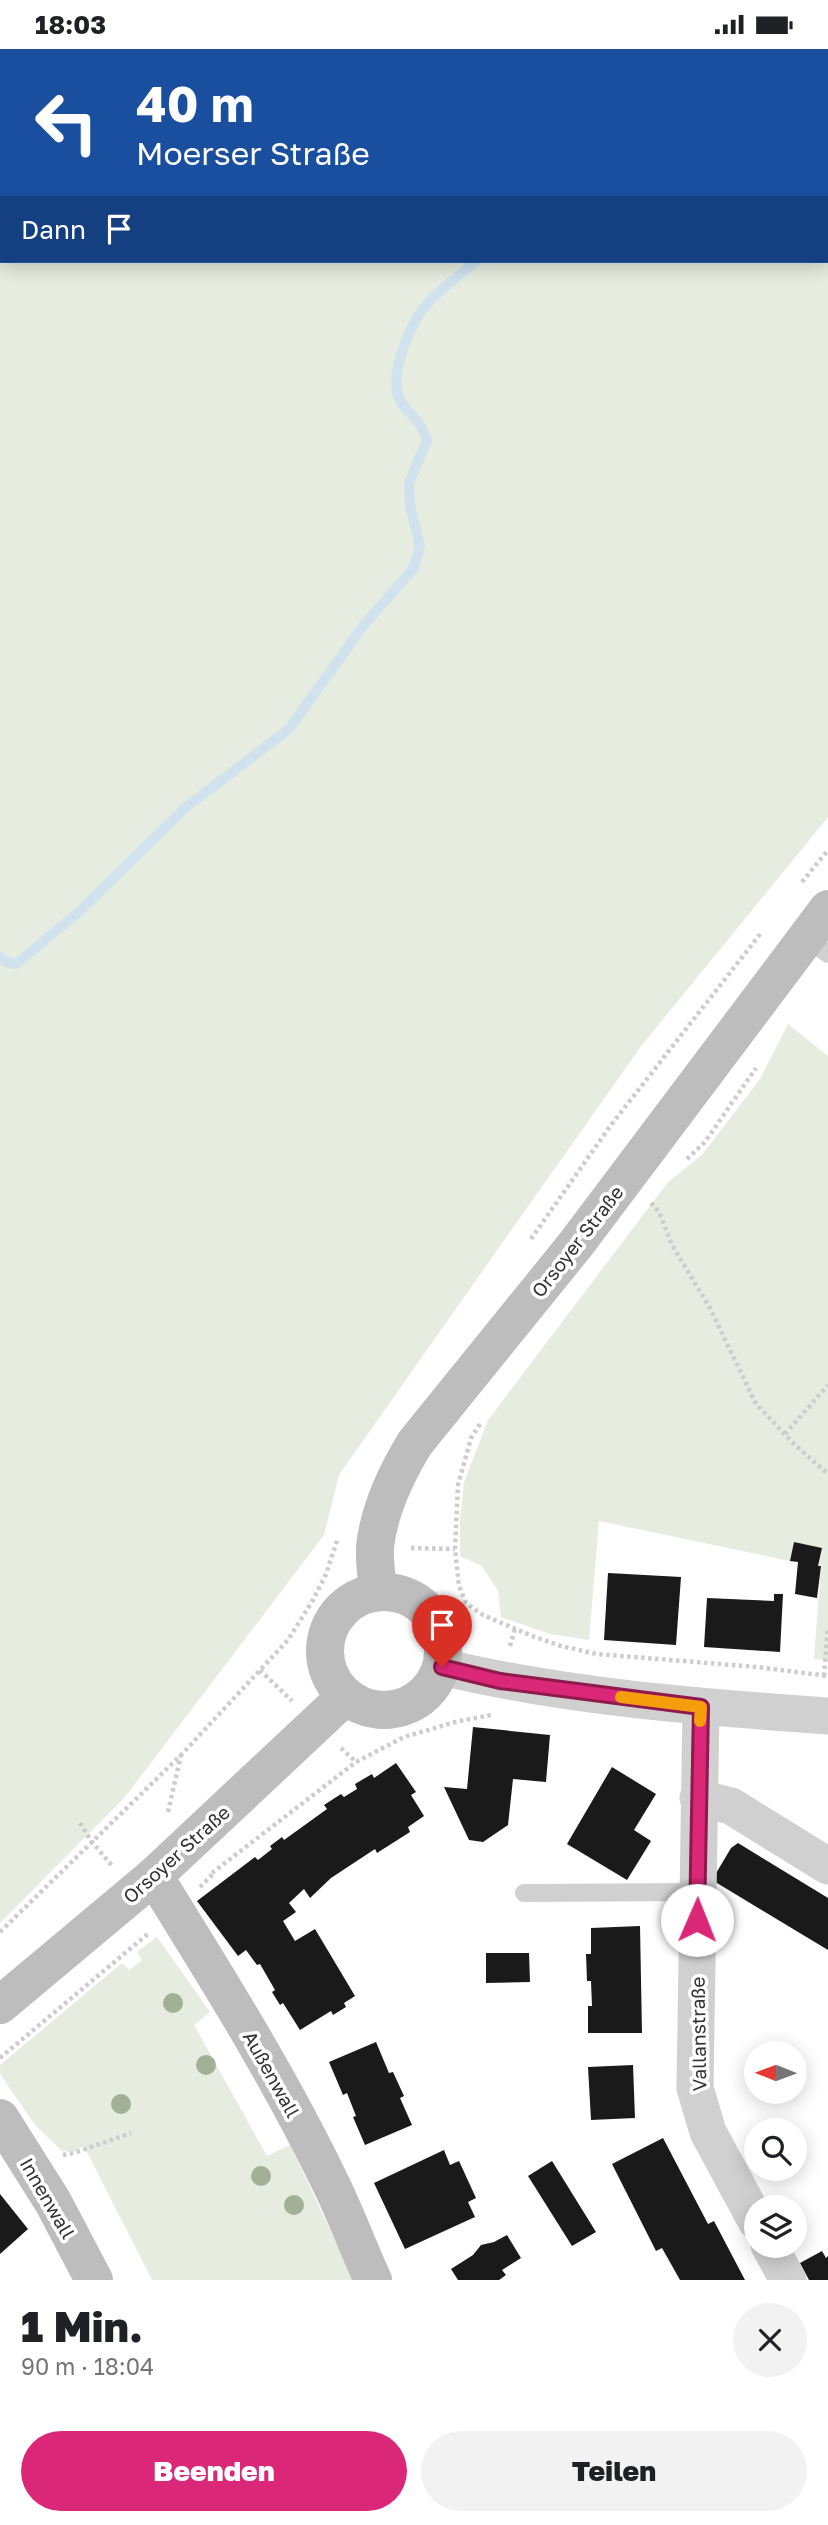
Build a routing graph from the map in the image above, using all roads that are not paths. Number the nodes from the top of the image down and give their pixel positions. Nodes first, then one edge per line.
1 (820, 934) edge
2 (378, 1592) junction
3 (442, 1667) junction
4 (346, 1696) junction
5 (701, 1707) junction
6 (825, 1715) edge
7 (698, 1798) junction
8 (828, 1866) edge
9 (144, 1884) junction
10 (697, 1892) junction
11 (524, 1893) dead end
12 (0, 2005) edge
13 (0, 2118) edge
14 (744, 2199) edge
15 (776, 2258) edge
16 (94, 2280) edge
17 (373, 2280) edge
18 (788, 2280) edge

1 - 2 street, Orsoyer Straße
2 - 3 street
2 - 4 street
3 - 4 street
3 - 5 street
4 - 9 street, Orsoyer Straße
5 - 6 street
5 - 7 street, Vallanstraße
7 - 8 street
7 - 10 street, Vallanstraße
9 - 12 street, Orsoyer Straße
9 - 17 street, Außenwall
10 - 11 lane
10 - 14 street, Vallanstraße
13 - 16 street, Innenwall
15 - 18 street

